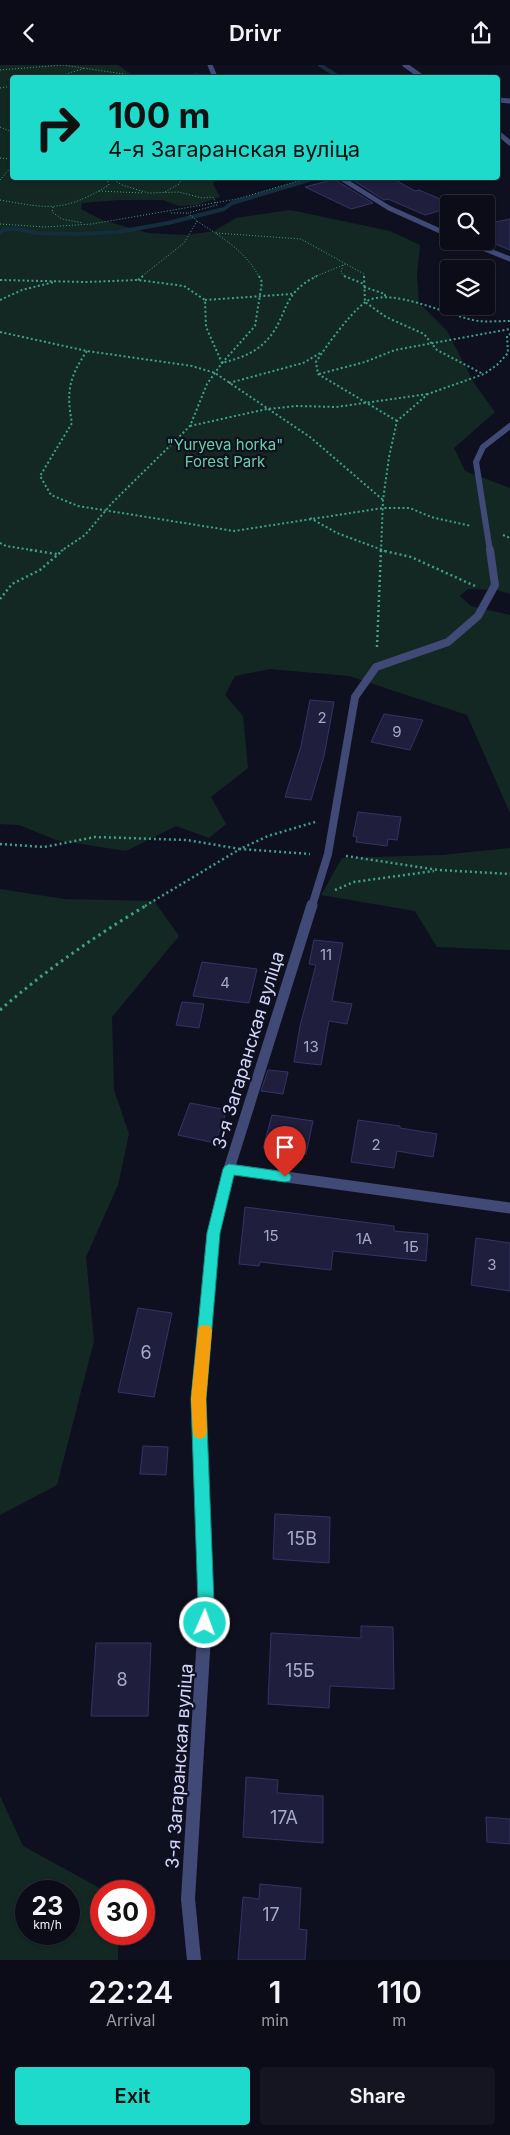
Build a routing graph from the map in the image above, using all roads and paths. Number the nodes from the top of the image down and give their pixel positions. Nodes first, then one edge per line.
1 (210, 65) edge
2 (405, 65) edge
3 (85, 68) junction
4 (0, 70) edge
5 (62, 75) edge
6 (131, 75) edge
7 (214, 75) edge
8 (419, 75) edge
9 (500, 135) edge
10 (510, 143) edge
11 (10, 168) edge
12 (0, 180) edge
13 (108, 180) edge
14 (113, 180) edge
15 (181, 180) edge
16 (302, 180) edge
17 (344, 180) edge
18 (98, 191) junction
19 (148, 193) junction
20 (162, 193) junction
21 (0, 200) edge
22 (217, 202) junction
23 (53, 207) junction
24 (165, 213) junction
25 (188, 213) junction
26 (197, 221) junction
27 (0, 224) edge
28 (92, 224) junction
29 (440, 231) edge
30 (215, 233) junction
31 (488, 250) edge
32 (510, 259) edge
33 (346, 264) junction
34 (0, 280) edge
35 (138, 280) junction
36 (59, 281) junction
37 (364, 284) junction
38 (364, 287) junction
39 (292, 294) junction
40 (260, 297) junction
41 (385, 297) junction
42 (0, 300) edge
43 (205, 300) junction
44 (365, 302) junction
45 (510, 321) edge
46 (510, 329) edge
47 (0, 332) edge
48 (510, 334) edge
49 (431, 343) junction
50 (87, 351) junction
51 (323, 351) junction
52 (222, 363) junction
53 (215, 373) junction
54 (318, 374) junction
55 (484, 374) junction
56 (229, 383) junction
57 (428, 394) junction
58 (367, 403) junction
59 (267, 409) junction
60 (397, 421) junction
61 (190, 426) junction
62 (510, 426) edge
63 (383, 500) junction
64 (384, 508) junction
65 (106, 510) junction
66 (310, 518) junction
67 (486, 529) junction
68 (510, 537) edge
69 (0, 543) edge
70 (381, 550) junction
71 (57, 554) junction
72 (490, 594) junction
73 (0, 599) edge
74 (376, 667) junction
75 (334, 816) junction
76 (0, 844) edge
77 (240, 849) junction
78 (328, 854) junction
79 (440, 870) junction
80 (510, 874) edge
81 (314, 899) junction
82 (0, 1010) edge
83 (229, 1169) junction
84 (510, 1208) edge
85 (194, 1960) edge

1 - 7 street
2 - 8 street
3 - 4 path
3 - 5 path
3 - 6 path
9 - 10 street
11 - 12 path
13 - 18 path
14 - 19 path
15 - 20 path
16 - 22 path
17 - 29 street
18 - 19 path
18 - 23 path
19 - 20 path
20 - 22 path
21 - 23 path
22 - 24 path
22 - 25 path
23 - 28 path
24 - 25 path
24 - 28 path
25 - 26 path
26 - 30 path
26 - 35 path
27 - 28 path
30 - 33 path
30 - 40 path
31 - 32 street
33 - 37 path
33 - 37 path
33 - 39 path
34 - 36 path
35 - 36 path
35 - 43 path
36 - 42 path
37 - 38 path
38 - 41 path
38 - 44 path
39 - 40 path
39 - 52 path
40 - 43 path
40 - 52 path
41 - 44 path
41 - 45 path
43 - 52 path
44 - 49 path
44 - 51 path
46 - 49 path
47 - 50 path
48 - 55 path
49 - 54 path
49 - 55 path
50 - 53 path
50 - 65 path
51 - 54 path
51 - 56 path
52 - 53 path
53 - 56 path
53 - 61 path
54 - 58 path
55 - 57 path
56 - 59 path
57 - 58 path
57 - 60 path
58 - 59 path
58 - 60 path
59 - 61 path
59 - 63 path
60 - 63 path
61 - 65 path
62 - 67 street
63 - 64 path
64 - 66 path
64 - 67 path
64 - 70 path
65 - 66 path
65 - 71 path
66 - 70 path
67 - 68 path
67 - 72 street
69 - 71 path
70 - 72 path
70 - 74 path
71 - 73 path
72 - 74 street
74 - 75 street, 3-я Загаранская вуліца
75 - 77 path
75 - 78 street, 3-я Загаранская вуліца
76 - 77 path
77 - 78 path
77 - 82 path
78 - 79 path
78 - 81 street, 3-я Загаранская вуліца
79 - 80 path
79 - 81 path
81 - 83 street, 3-я Загаранская вуліца
83 - 84 street
83 - 85 street, 3-я Загаранская вуліца

